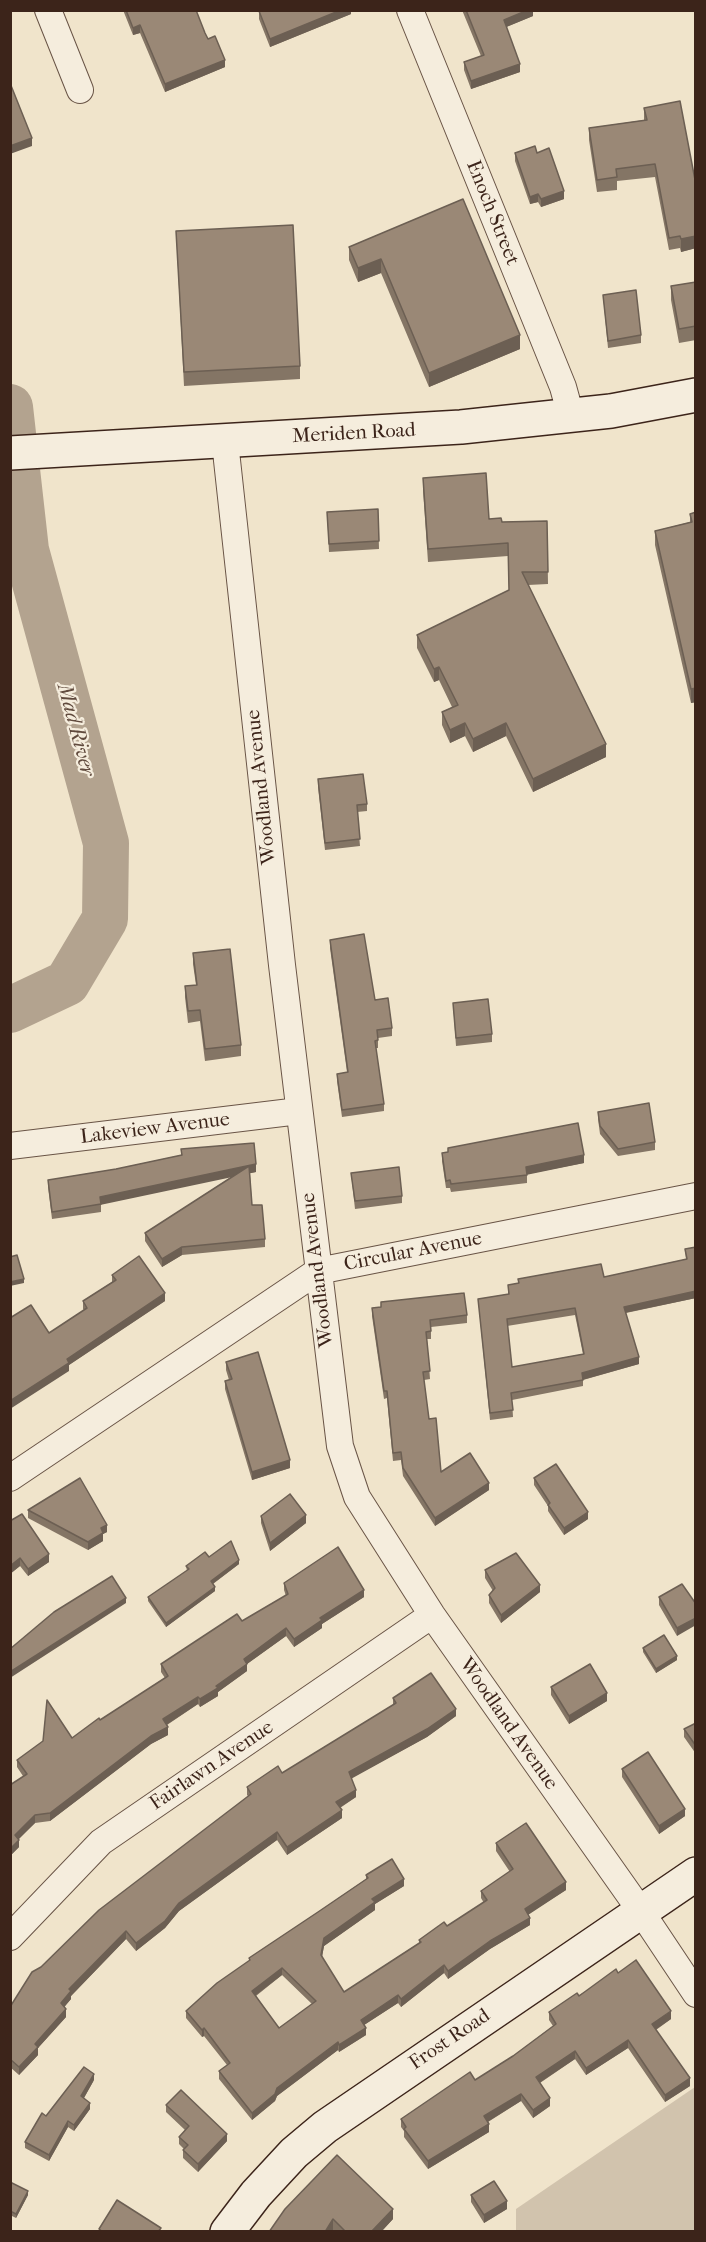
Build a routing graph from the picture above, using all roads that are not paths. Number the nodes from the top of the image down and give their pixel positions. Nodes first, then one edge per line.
1 (48, 10) edge
2 (410, 10) edge
3 (80, 90) dead end
4 (696, 395) edge
5 (571, 417) junction
6 (225, 442) junction
7 (26, 453) edge
8 (299, 1111) junction
9 (10, 1146) edge
10 (696, 1196) edge
11 (318, 1270) junction
12 (10, 1478) edge
13 (432, 1616) junction
14 (696, 1874) edge
15 (640, 1910) junction
16 (10, 1937) edge
17 (696, 1994) edge
18 (227, 2232) edge

1 - 3 street
2 - 5 street, Enoch Street
4 - 5 main road, Meriden Road
5 - 6 main road, Meriden Road
6 - 7 main road, Meriden Road
6 - 8 street, Woodland Avenue
8 - 9 street, Lakeview Avenue
8 - 11 street, Woodland Avenue
10 - 11 street, Circular Avenue
11 - 12 street, Circular Avenue
11 - 13 street, Woodland Avenue
13 - 15 street, Woodland Avenue
13 - 16 street, Fairlawn Avenue
14 - 15 main road, Frost Road
15 - 17 street, Woodland Avenue
15 - 18 main road, Frost Road

